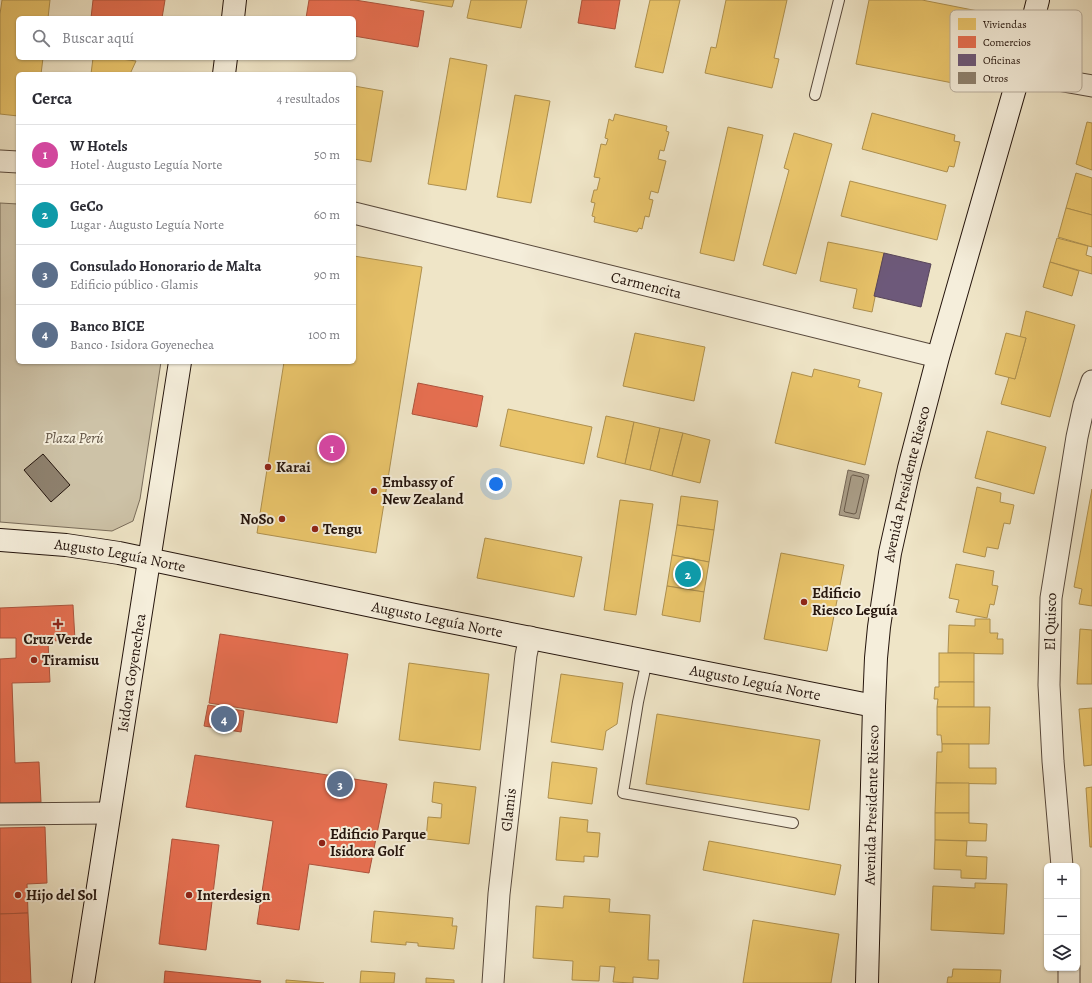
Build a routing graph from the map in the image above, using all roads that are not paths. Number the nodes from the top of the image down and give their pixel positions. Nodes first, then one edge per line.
1 (235, 0) edge
2 (839, 0) edge
3 (1038, 0) edge
4 (1035, 10) edge
5 (232, 16) edge
6 (226, 60) edge
7 (224, 72) edge
8 (1082, 84) edge
9 (1092, 86) edge
10 (1014, 92) edge
11 (815, 95) dead end
12 (0, 161) edge
13 (16, 162) edge
14 (356, 213) edge
15 (938, 357) junction
16 (180, 364) edge
17 (1092, 381) edge
18 (0, 540) edge
19 (150, 560) junction
20 (530, 636) junction
21 (647, 660) junction
22 (874, 706) junction
23 (109, 813) junction
24 (0, 814) edge
25 (793, 823) dead end
26 (1062, 863) edge
27 (1069, 971) edge
28 (83, 983) edge
29 (493, 983) edge
30 (867, 983) edge
31 (1070, 983) edge

1 - 5 street
2 - 11 lane
3 - 4 street, Avenida Presidente Riesco
6 - 7 street
8 - 9 street
10 - 15 street, Avenida Presidente Riesco
12 - 13 street
14 - 15 street, Carmencita
15 - 22 street, Avenida Presidente Riesco
16 - 19 street, Isidora Goyenechea
17 - 26 street, El Quisco
18 - 19 street, Augusto Leguía Norte
19 - 20 street, Augusto Leguía Norte
19 - 23 street, Isidora Goyenechea
20 - 21 street, Augusto Leguía Norte
20 - 29 street, Glamis
21 - 22 street, Augusto Leguía Norte
21 - 25 lane
22 - 30 street, Avenida Presidente Riesco
23 - 24 street
23 - 28 street, Isidora Goyenechea
27 - 31 street

